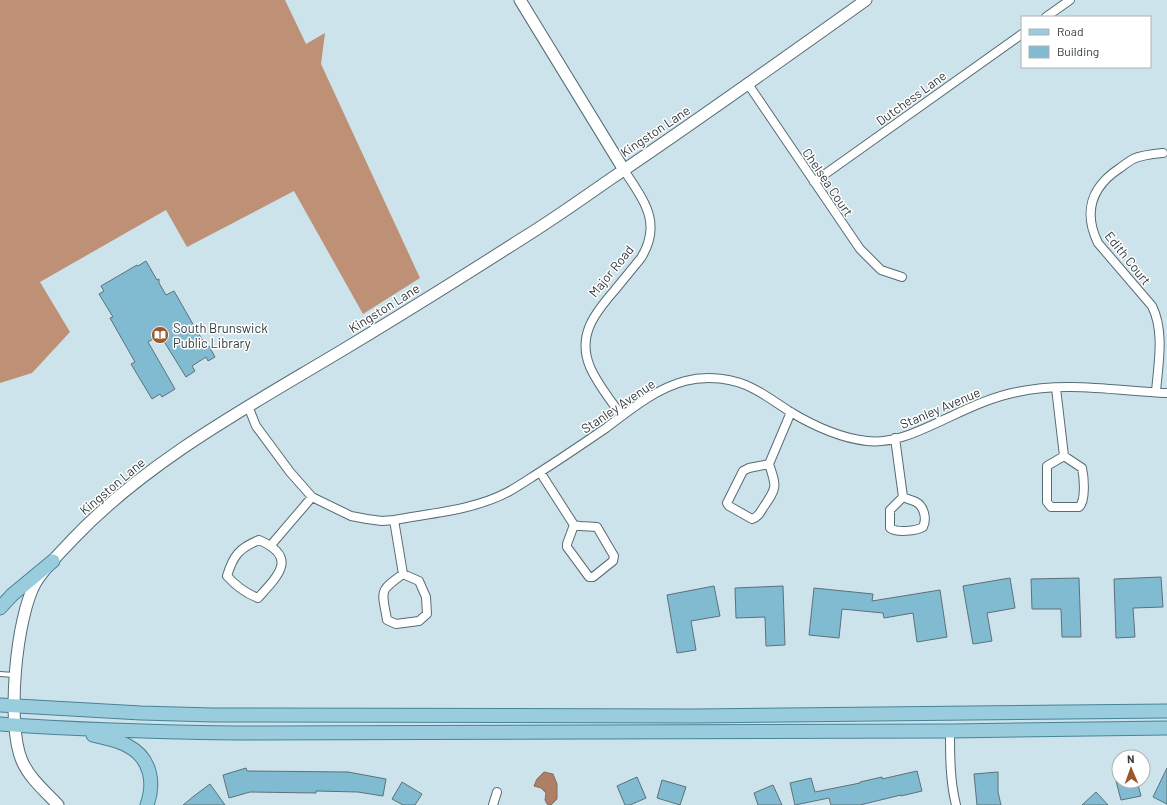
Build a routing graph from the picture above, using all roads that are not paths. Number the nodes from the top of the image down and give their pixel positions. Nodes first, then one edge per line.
1 (520, 0) edge
2 (864, 0) edge
3 (1070, 0) edge
4 (1047, 16) edge
5 (1021, 35) edge
6 (748, 84) junction
7 (1163, 153) dead end
8 (624, 170) junction
9 (814, 182) junction
10 (902, 277) dead end
11 (1056, 388) junction
12 (1156, 392) junction
13 (1167, 393) edge
14 (248, 406) junction
15 (791, 412) junction
16 (622, 416) junction
17 (895, 438) junction
18 (1064, 456) junction
19 (769, 464) junction
20 (540, 472) junction
21 (312, 497) junction
22 (903, 498) junction
23 (394, 520) junction
24 (574, 524) junction
25 (271, 545) junction
26 (53, 561) junction
27 (403, 574) junction
28 (0, 608) edge
29 (0, 674) edge
30 (16, 675) junction
31 (0, 705) edge
32 (14, 706) junction
33 (1167, 711) edge
34 (0, 724) edge
35 (14, 726) junction
36 (1167, 728) edge
37 (72, 729) junction
38 (950, 732) junction
39 (497, 792) dead end
40 (58, 805) edge
41 (147, 805) edge
42 (492, 805) edge
43 (956, 805) edge

1 - 8 street, Major Road
2 - 6 street, Kingston Lane
3 - 4 street
5 - 9 street, Dutchess Lane
6 - 8 street, Kingston Lane
6 - 9 street, Chelsea Court
7 - 12 street, Edith Court
8 - 14 street, Kingston Lane
8 - 16 street, Major Road
9 - 10 street, Chelsea Court
11 - 12 street, Stanley Avenue
11 - 17 street, Stanley Avenue
11 - 18 street
12 - 13 street, Stanley Avenue
14 - 21 street, Stanley Avenue
14 - 26 street, Kingston Lane
15 - 16 street, Stanley Avenue
15 - 17 street, Stanley Avenue
15 - 19 street
16 - 20 street, Stanley Avenue
17 - 22 street
18 - 18 street
19 - 19 street
20 - 23 street, Stanley Avenue
20 - 24 street
21 - 23 street, Stanley Avenue
21 - 25 street
22 - 22 street
23 - 27 street
24 - 24 street
25 - 25 street
26 - 28 main road
26 - 30 street, Kingston Lane
27 - 27 street
29 - 30 lane
30 - 32 street, Kingston Lane
31 - 32 main road
32 - 33 main road
32 - 35 street, Kingston Lane
34 - 35 main road
35 - 37 main road
35 - 40 street, Kingston Lane
36 - 38 main road
37 - 38 main road
37 - 41 main road
38 - 43 street
39 - 42 street

